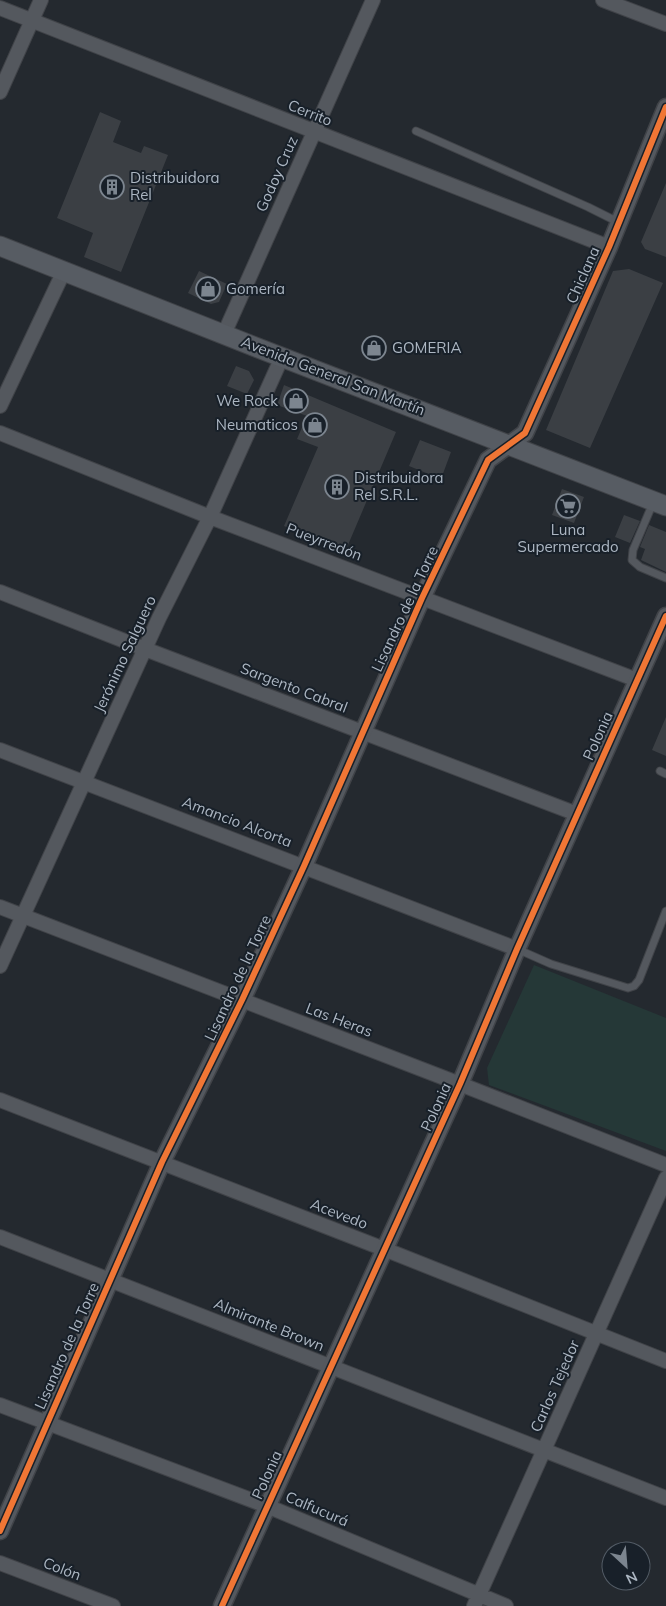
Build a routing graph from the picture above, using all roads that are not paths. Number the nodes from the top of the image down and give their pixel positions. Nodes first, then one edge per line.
1 (41, 0) edge
2 (373, 0) edge
3 (604, 0) edge
4 (0, 8) edge
5 (32, 21) junction
6 (666, 24) edge
7 (0, 92) edge
8 (666, 107) edge
9 (416, 131) dead end
10 (314, 132) junction
11 (619, 222) junction
12 (0, 246) edge
13 (608, 247) junction
14 (64, 271) junction
15 (224, 334) junction
16 (282, 357) junction
17 (0, 406) edge
18 (0, 433) edge
19 (510, 444) junction
20 (660, 504) edge
21 (210, 516) junction
22 (666, 578) edge
23 (0, 592) edge
24 (422, 598) junction
25 (666, 616) edge
26 (145, 649) junction
27 (637, 680) junction
28 (364, 732) junction
29 (0, 750) edge
30 (84, 781) junction
31 (577, 814) junction
32 (304, 866) junction
33 (0, 907) edge
34 (666, 911) edge
35 (23, 916) junction
36 (517, 949) junction
37 (0, 966) edge
38 (242, 1000) junction
39 (460, 1084) junction
40 (0, 1100) edge
41 (162, 1162) junction
42 (666, 1165) edge
43 (666, 1178) edge
44 (0, 1237) edge
45 (384, 1249) junction
46 (110, 1280) junction
47 (597, 1333) junction
48 (666, 1361) edge
49 (330, 1367) junction
50 (0, 1405) edge
51 (47, 1424) junction
52 (545, 1450) junction
53 (666, 1498) edge
54 (267, 1506) junction
55 (0, 1531) edge
56 (0, 1563) edge
57 (476, 1600) edge
58 (113, 1606) edge
59 (222, 1606) edge
60 (506, 1606) edge

1 - 5 street
2 - 10 street, Godoy Cruz
3 - 6 street
4 - 5 street, Cerrito
5 - 7 street
5 - 10 street, Cerrito
8 - 11 street, Chiclana
9 - 11 lane
10 - 13 street, Cerrito
10 - 15 street, Godoy Cruz
11 - 13 street, Chiclana
12 - 14 main road, Avenida General San Martín
13 - 19 street, Chiclana
14 - 15 main road, Avenida General San Martín
14 - 17 street
15 - 16 main road, Avenida General San Martín
16 - 19 main road, Avenida General San Martín
16 - 21 street, Jerónimo Salguero
18 - 21 street, Pueyrredón
19 - 20 main road, Avenida General San Martín
19 - 24 street, Lisandro de la Torre
20 - 22 lane
21 - 24 street, Pueyrredón
21 - 26 street, Jerónimo Salguero
23 - 26 street, Sargento Cabral
24 - 27 street, Pueyrredón
24 - 28 street, Lisandro de la Torre
25 - 27 street, Polonia
26 - 28 street, Sargento Cabral
26 - 30 street, Jerónimo Salguero
27 - 31 street, Polonia
28 - 31 street, Sargento Cabral
28 - 32 street, Lisandro de la Torre
29 - 30 street, Amancio Alcorta
30 - 32 street, Amancio Alcorta
30 - 35 street, Jerónimo Salguero
31 - 36 street, Polonia
32 - 36 street, Amancio Alcorta
32 - 38 street, Lisandro de la Torre
33 - 35 street, Las Heras
34 - 36 lane
35 - 37 street, Jerónimo Salguero
35 - 38 street, Las Heras
36 - 39 street, Polonia
38 - 39 street, Las Heras
38 - 41 street, Lisandro de la Torre
39 - 42 street, Las Heras
39 - 45 street, Polonia
40 - 41 street, Acevedo
41 - 45 street, Acevedo
41 - 46 street, Lisandro de la Torre
43 - 47 street, Carlos Tejedor
44 - 46 street, Almirante Brown
45 - 47 street, Acevedo
45 - 49 street, Polonia
46 - 49 street, Almirante Brown
46 - 51 street, Lisandro de la Torre
47 - 48 street, Acevedo
47 - 52 street, Carlos Tejedor
49 - 52 street, Almirante Brown
49 - 54 street, Polonia
50 - 51 street, Calfucurá
51 - 54 street, Calfucurá
51 - 55 street, Lisandro de la Torre
52 - 53 street, Almirante Brown
52 - 57 street, Carlos Tejedor
54 - 57 street, Calfucurá
54 - 59 street, Polonia
56 - 58 street, Colón
57 - 60 street, Calfucurá

